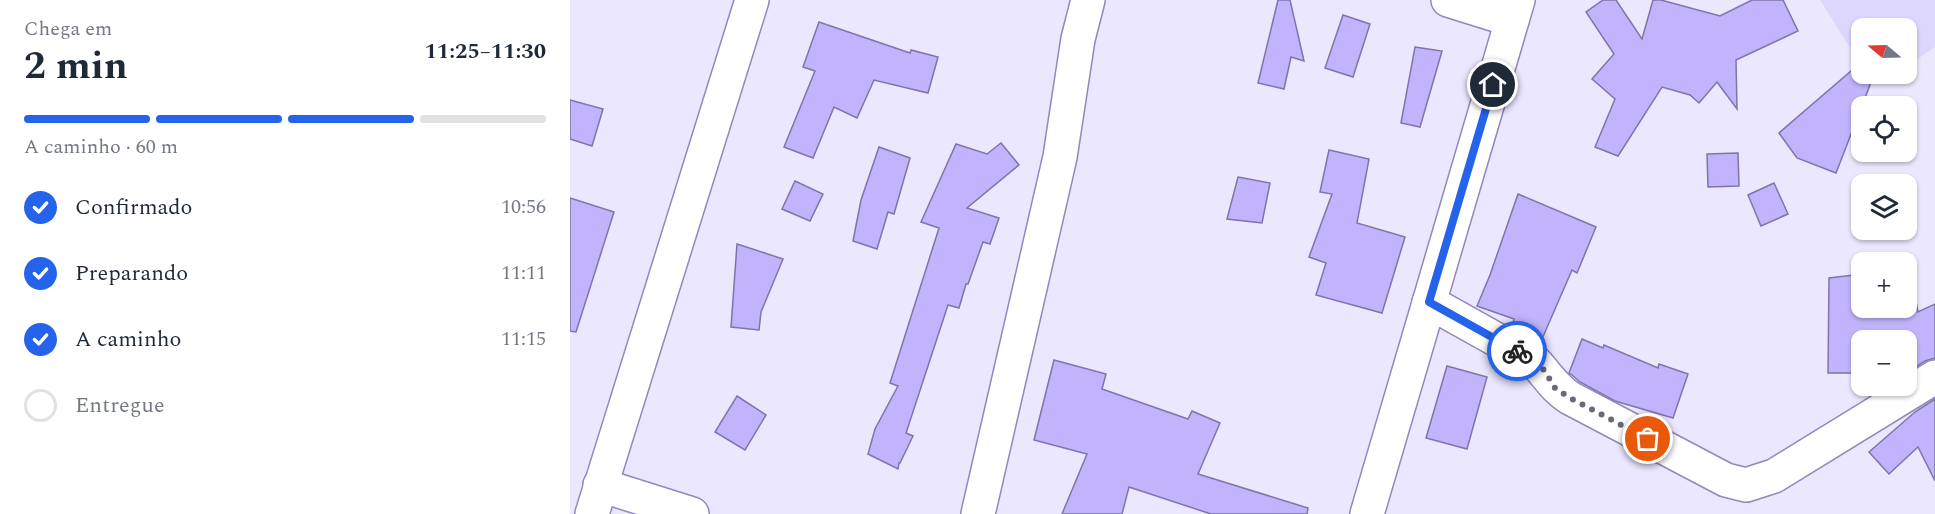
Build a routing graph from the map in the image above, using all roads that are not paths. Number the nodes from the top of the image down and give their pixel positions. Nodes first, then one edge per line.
1 (752, 0) edge
2 (1088, 0) edge
3 (1448, 0) edge
4 (1515, 10) edge
5 (1429, 302) junction
6 (1935, 377) edge
7 (596, 500) edge
8 (692, 514) edge
9 (978, 514) edge
10 (1367, 514) edge

1 - 7 street
2 - 9 street
3 - 4 street
4 - 5 street
5 - 6 street
5 - 10 street
7 - 8 street

